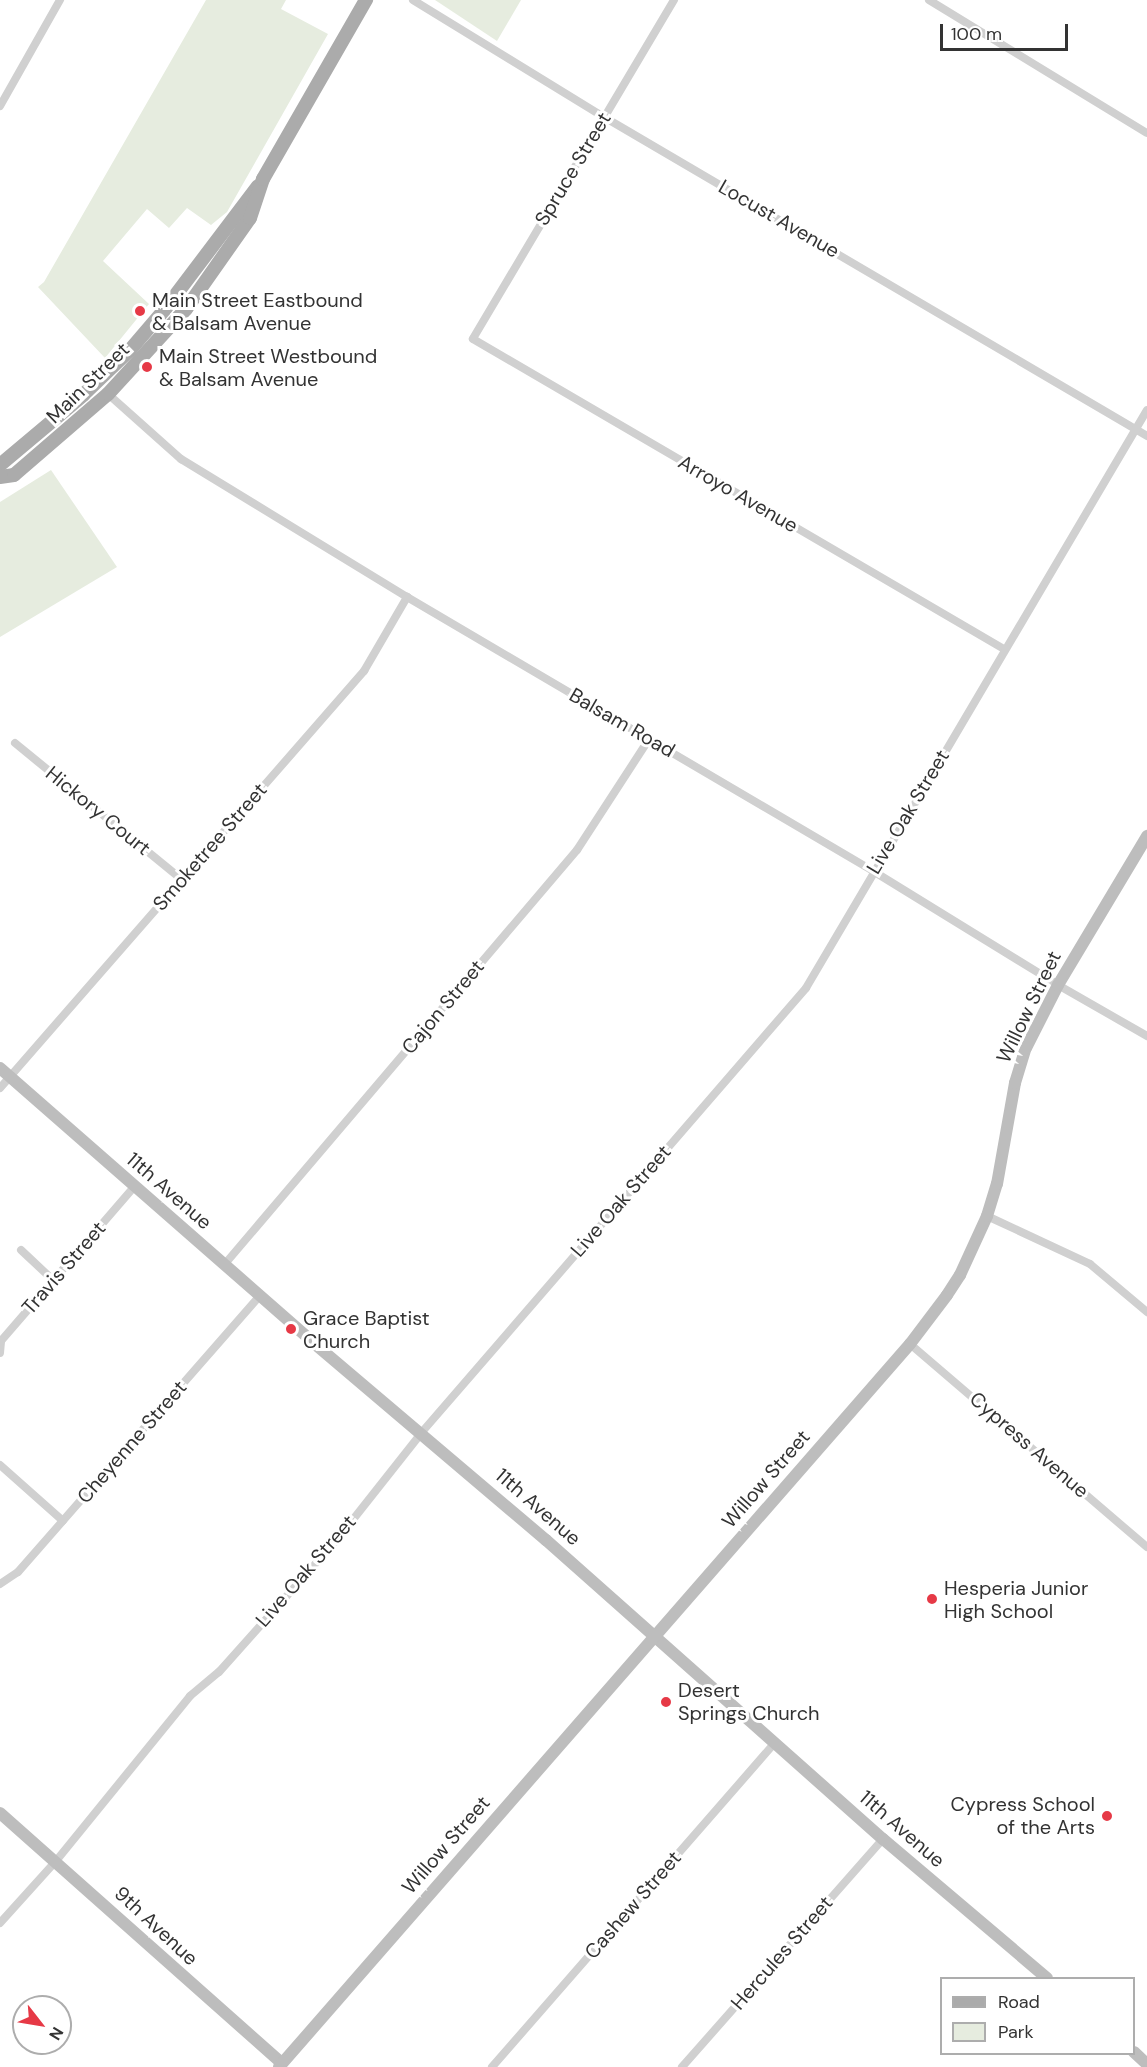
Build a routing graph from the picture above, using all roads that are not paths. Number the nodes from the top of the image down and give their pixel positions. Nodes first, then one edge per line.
1 (60, 0) edge
2 (366, 0) edge
3 (413, 0) edge
4 (675, 0) edge
5 (929, 0) edge
6 (0, 106) edge
7 (604, 117) junction
8 (1147, 133) edge
9 (265, 177) junction
10 (165, 309) junction
11 (473, 339) joint
12 (108, 393) junction
13 (1147, 410) edge
14 (1136, 429) junction
15 (1147, 436) edge
16 (0, 465) edge
17 (0, 477) edge
18 (407, 597) junction
19 (1004, 649) junction
20 (649, 739) junction
21 (15, 743) dead end
22 (1147, 836) edge
23 (873, 871) junction
24 (181, 879) junction
25 (1058, 985) junction
26 (1147, 1036) edge
27 (5, 1072) edge
28 (0, 1088) edge
29 (135, 1186) junction
30 (987, 1216) junction
31 (21, 1250) dead end
32 (224, 1265) junction
33 (53, 1280) junction
34 (260, 1296) junction
35 (1147, 1312) edge
36 (910, 1344) junction
37 (0, 1353) edge
38 (422, 1432) junction
39 (0, 1465) edge
40 (63, 1521) junction
41 (1146, 1544) edge
42 (0, 1584) edge
43 (653, 1637) junction
44 (775, 1743) junction
45 (0, 1813) edge
46 (883, 1839) junction
47 (56, 1861) junction
48 (0, 1923) edge
49 (1046, 1977) edge
50 (1135, 2053) edge
51 (1147, 2064) edge
52 (282, 2066) edge
53 (492, 2067) edge
54 (682, 2067) edge

1 - 6 street
2 - 9 main road, Main Street
3 - 7 street, Locust Avenue
4 - 7 street, Spruce Street
5 - 8 street
7 - 11 street, Spruce Street
7 - 14 street, Locust Avenue
9 - 10 main road, Main Street
9 - 12 main road, Main Street
10 - 12 main road
10 - 16 main road, Main Street
11 - 19 street, Arroyo Avenue
12 - 17 main road, Main Street
12 - 18 street, Balsam Road
13 - 14 street, Live Oak Street
14 - 15 street, Locust Avenue
14 - 19 street, Live Oak Street
18 - 20 street, Balsam Road
18 - 24 street, Smoketree Street
19 - 23 street, Live Oak Street
20 - 23 street, Balsam Road
20 - 32 street, Cajon Street
21 - 24 street, Hickory Court
22 - 25 street, Willow Street
23 - 25 street, Balsam Road
23 - 38 street, Live Oak Street
24 - 27 street, Smoketree Street
25 - 26 street, Balsam Road
25 - 30 street, Willow Street
27 - 28 street, Smoketree Street
27 - 29 street, 11th Avenue
29 - 32 street, 11th Avenue
29 - 33 street, Travis Street
30 - 35 street
30 - 36 street, Willow Street
31 - 33 street
32 - 34 street, 11th Avenue
33 - 37 street, Travis Street
34 - 38 street, 11th Avenue
34 - 40 street, Cheyenne Street
36 - 41 street, Cypress Avenue
36 - 43 street, Willow Street
38 - 43 street, 11th Avenue
38 - 47 street, Live Oak Street
39 - 40 street
40 - 42 street, Cheyenne Street
43 - 44 street, 11th Avenue
43 - 52 street, Willow Street
44 - 46 street, 11th Avenue
44 - 53 street, Cashew Street
45 - 47 street, 9th Avenue
46 - 49 street, 11th Avenue
46 - 54 street, Hercules Street
47 - 48 street, Live Oak Street
47 - 52 street, 9th Avenue
50 - 51 street

